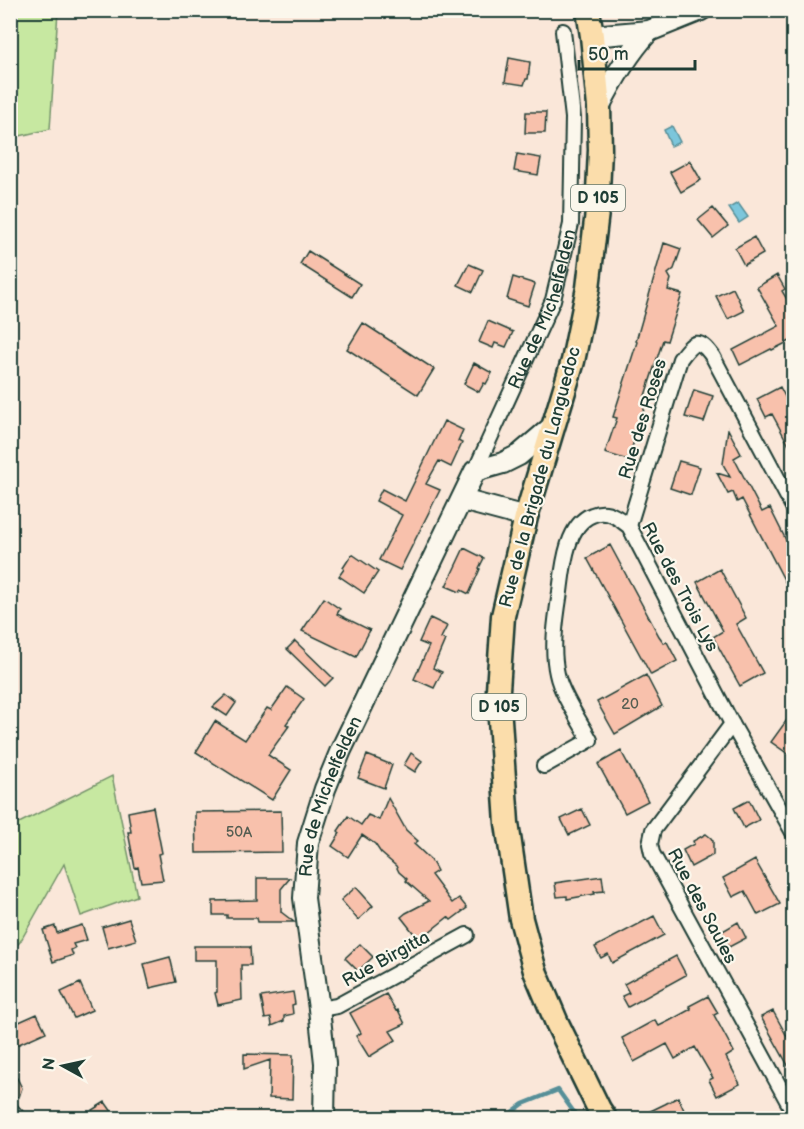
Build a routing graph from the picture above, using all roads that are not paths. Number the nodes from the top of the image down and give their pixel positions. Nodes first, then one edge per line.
1 (701, 10) edge
2 (593, 12) edge
3 (563, 31) dead end
4 (649, 31) junction
5 (592, 36) junction
6 (599, 107) junction
7 (553, 426) junction
8 (475, 471) junction
9 (462, 500) junction
10 (794, 509) edge
11 (526, 517) junction
12 (629, 526) junction
13 (732, 724) junction
14 (544, 766) dead end
15 (794, 834) edge
16 (467, 935) dead end
17 (320, 1009) junction
18 (10, 1109) edge
19 (794, 1113) edge
20 (18, 1119) edge
21 (324, 1119) edge
22 (605, 1119) edge

1 - 4 street
2 - 5 main road, D 105
3 - 8 street, Rue de Michelfelden
4 - 5 street
4 - 6 street
5 - 6 main road, D 105
6 - 7 main road, Rue de la Brigade du Languedoc / D 105
7 - 8 street
7 - 11 main road, Rue de la Brigade du Languedoc / D 105
8 - 9 street, Rue de Michelfelden
9 - 11 street
9 - 17 street, Rue de Michelfelden
10 - 12 street, Rue des Roses
11 - 22 main road, Rue de la Brigade du Languedoc / D 105
12 - 13 street, Rue des Trois Lys
12 - 14 street, Rue des Trois Lys
13 - 15 street, Rue des Trois Lys
13 - 19 street, Rue des Saules
16 - 17 street, Rue Birgitta
17 - 21 street, Rue de Michelfelden
18 - 20 street

